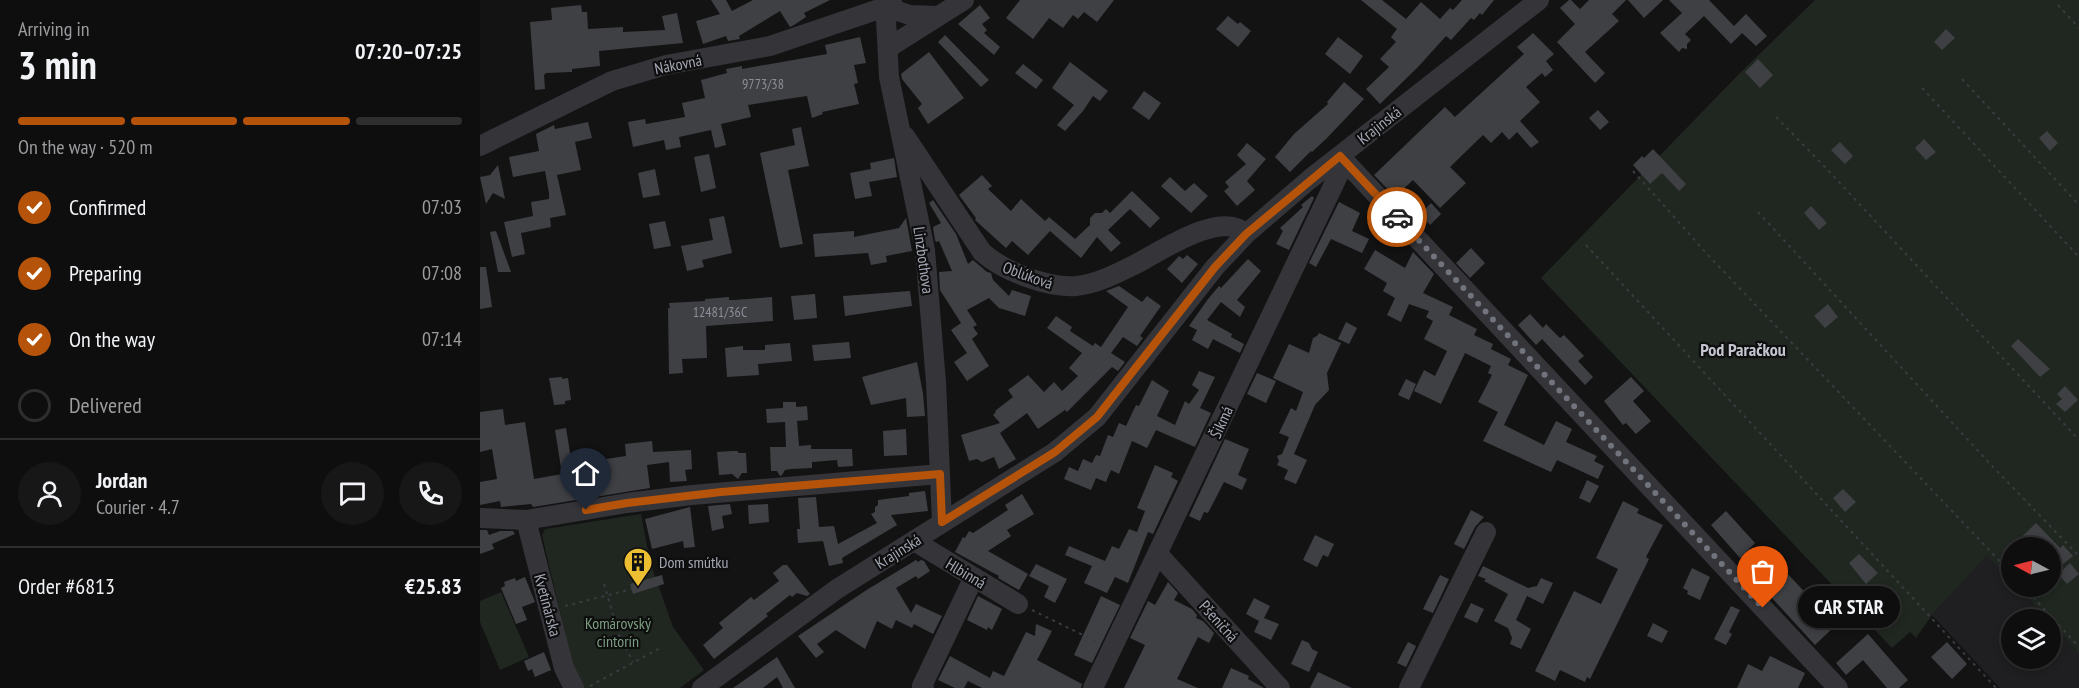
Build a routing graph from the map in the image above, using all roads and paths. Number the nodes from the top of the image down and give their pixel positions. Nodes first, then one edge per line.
1 (964, 0) edge
2 (1539, 0) edge
3 (888, 2) edge
4 (2058, 5) dead end
5 (938, 16) junction
6 (2079, 28) edge
7 (888, 48) junction
8 (1962, 79) dead end
9 (1922, 87) dead end
10 (1776, 117) dead end
11 (900, 129) junction
12 (480, 146) edge
13 (1343, 158) junction
14 (1633, 171) dead end
15 (2079, 205) edge
16 (1758, 212) dead end
17 (1246, 234) junction
18 (1586, 245) dead end
19 (2079, 257) edge
20 (2079, 440) edge
21 (940, 474) junction
22 (480, 518) edge
23 (526, 520) junction
24 (942, 522) junction
25 (1486, 532) dead end
26 (914, 541) junction
27 (1158, 554) junction
28 (2079, 556) edge
29 (2001, 562) edge
30 (974, 577) junction
31 (604, 584) dead end
32 (632, 589) dead end
33 (607, 596) junction
34 (2033, 597) edge
35 (1018, 604) joint
36 (549, 610) junction
37 (1103, 644) dead end
38 (2079, 647) edge
39 (660, 648) dead end
40 (633, 663) junction
41 (582, 687) edge
42 (702, 688) edge
43 (924, 688) edge
44 (1093, 688) edge
45 (1280, 688) edge
46 (1409, 688) edge
47 (1838, 688) edge
48 (1996, 688) edge

1 - 5 street
2 - 13 street, Krajinská
3 - 5 street
3 - 7 street, Linzbothova
3 - 12 street, Nákovná
4 - 6 path
5 - 7 street
7 - 11 street, Linzbothova
8 - 15 path
9 - 19 path
10 - 20 path
11 - 17 street, Oblúková
11 - 21 street, Linzbothova
13 - 17 street, Krajinská
13 - 27 street, Šikmá
13 - 47 street
14 - 29 path
16 - 28 path
17 - 24 street, Krajinská
18 - 48 path
21 - 23 street
21 - 24 street, Linzbothova
22 - 23 street
23 - 36 street, Kvetinárska
24 - 26 street, Krajinská
25 - 46 street
26 - 30 street, Hlbinná
26 - 42 street, Krajinská
27 - 44 street, Šikmá
27 - 45 street, Pšeničná
30 - 35 street, Hlbinná
30 - 43 street
31 - 33 path
32 - 33 path
33 - 36 path
33 - 40 path
34 - 38 path
35 - 37 path
36 - 41 street, Kvetinárska
39 - 40 path
40 - 41 path

